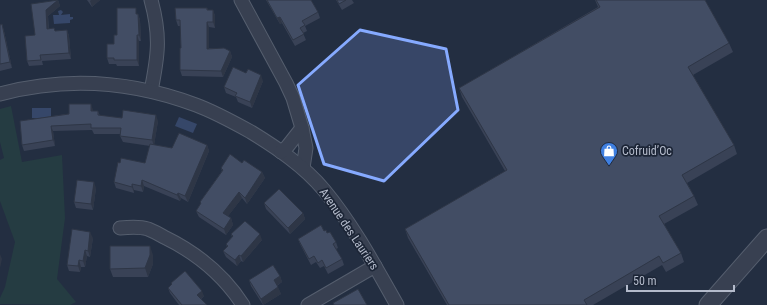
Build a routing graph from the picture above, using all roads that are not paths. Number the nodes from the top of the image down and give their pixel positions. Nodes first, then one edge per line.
1 (152, 0) edge
2 (241, 0) edge
3 (151, 91) junction
4 (0, 94) edge
5 (302, 128) junction
6 (281, 152) junction
7 (303, 168) junction
8 (120, 228) dead end
9 (767, 238) edge
10 (375, 266) junction
11 (243, 305) edge
12 (308, 305) edge
13 (397, 305) edge
14 (708, 305) edge

1 - 3 street
2 - 5 street
3 - 4 street, Avenue des Lauriers
3 - 6 street, Avenue des Lauriers
5 - 6 street
5 - 7 street
6 - 7 street, Avenue des Lauriers
7 - 10 street, Avenue des Lauriers
8 - 11 street
9 - 14 street
10 - 12 street
10 - 13 street, Avenue des Lauriers

